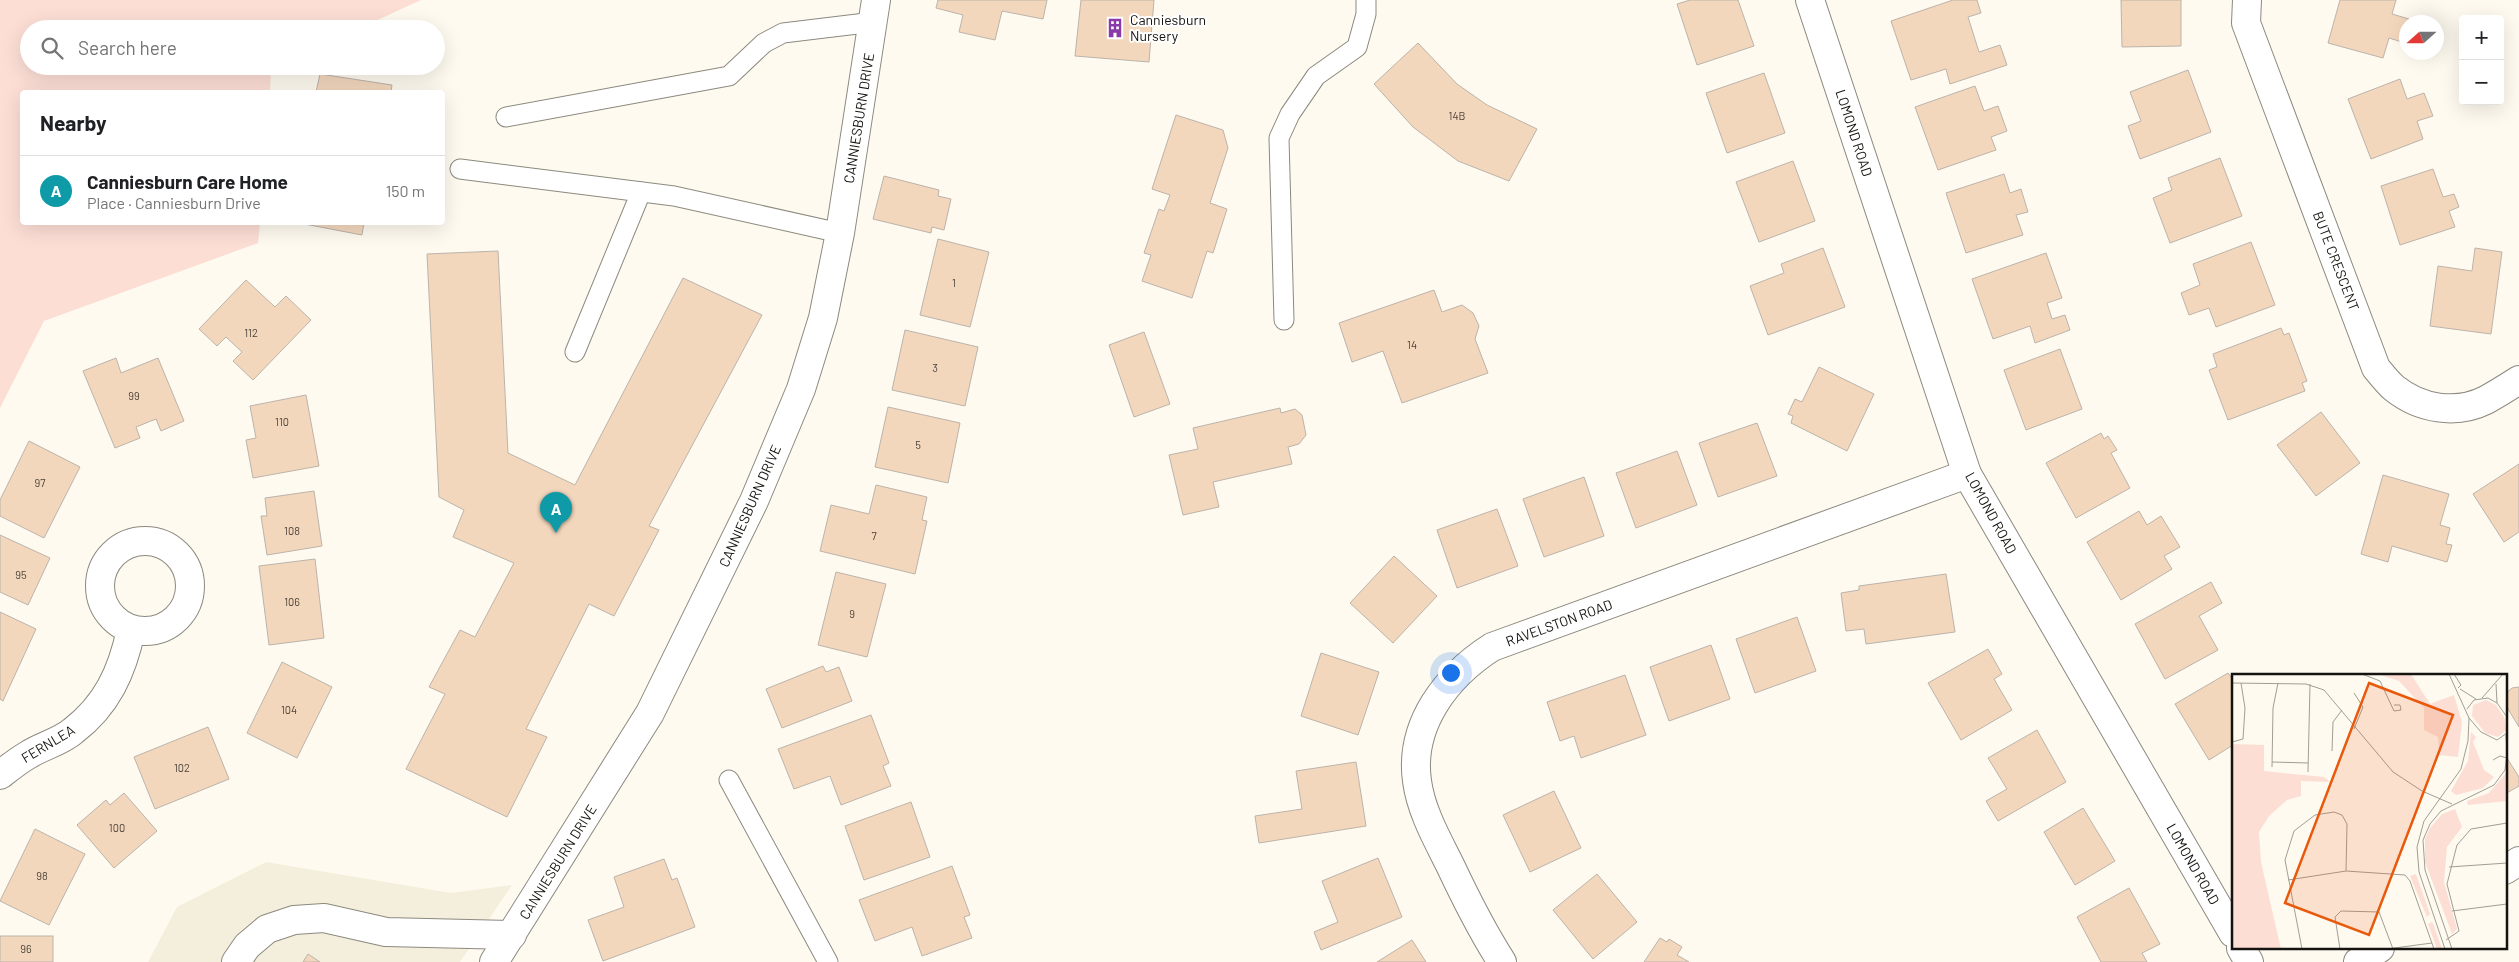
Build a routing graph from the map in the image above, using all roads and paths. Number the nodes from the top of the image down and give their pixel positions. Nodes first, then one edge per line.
1 (1366, 0) edge
2 (1810, 0) edge
3 (2247, 0) edge
4 (875, 11) edge
5 (506, 117) dead end
6 (460, 169) dead end
7 (641, 192) junction
8 (840, 233) junction
9 (1284, 320) dead end
10 (576, 352) dead end
11 (2519, 380) edge
12 (1967, 474) junction
13 (130, 630) dead end
14 (0, 775) edge
15 (729, 780) dead end
16 (2519, 862) edge
17 (2506, 869) edge
18 (2232, 931) edge
19 (512, 935) junction
20 (2243, 950) edge
21 (2377, 950) edge
22 (236, 962) edge
23 (494, 962) edge
24 (828, 962) edge
25 (1502, 962) edge
26 (2249, 962) edge
27 (2358, 962) edge

1 - 9 lane
2 - 12 street, LOMOND ROAD
3 - 11 street, BUTE CRESCENT
4 - 5 lane
4 - 8 street, CANNIESBURN DRIVE
6 - 7 lane
7 - 8 lane
7 - 10 lane
8 - 19 street, CANNIESBURN DRIVE
12 - 18 street, LOMOND ROAD
12 - 25 street, RAVELSTON ROAD
13 - 14 street, FERNLEA
15 - 24 lane
16 - 17 street
19 - 22 street
19 - 23 street, CANNIESBURN DRIVE
20 - 26 street
21 - 27 street

